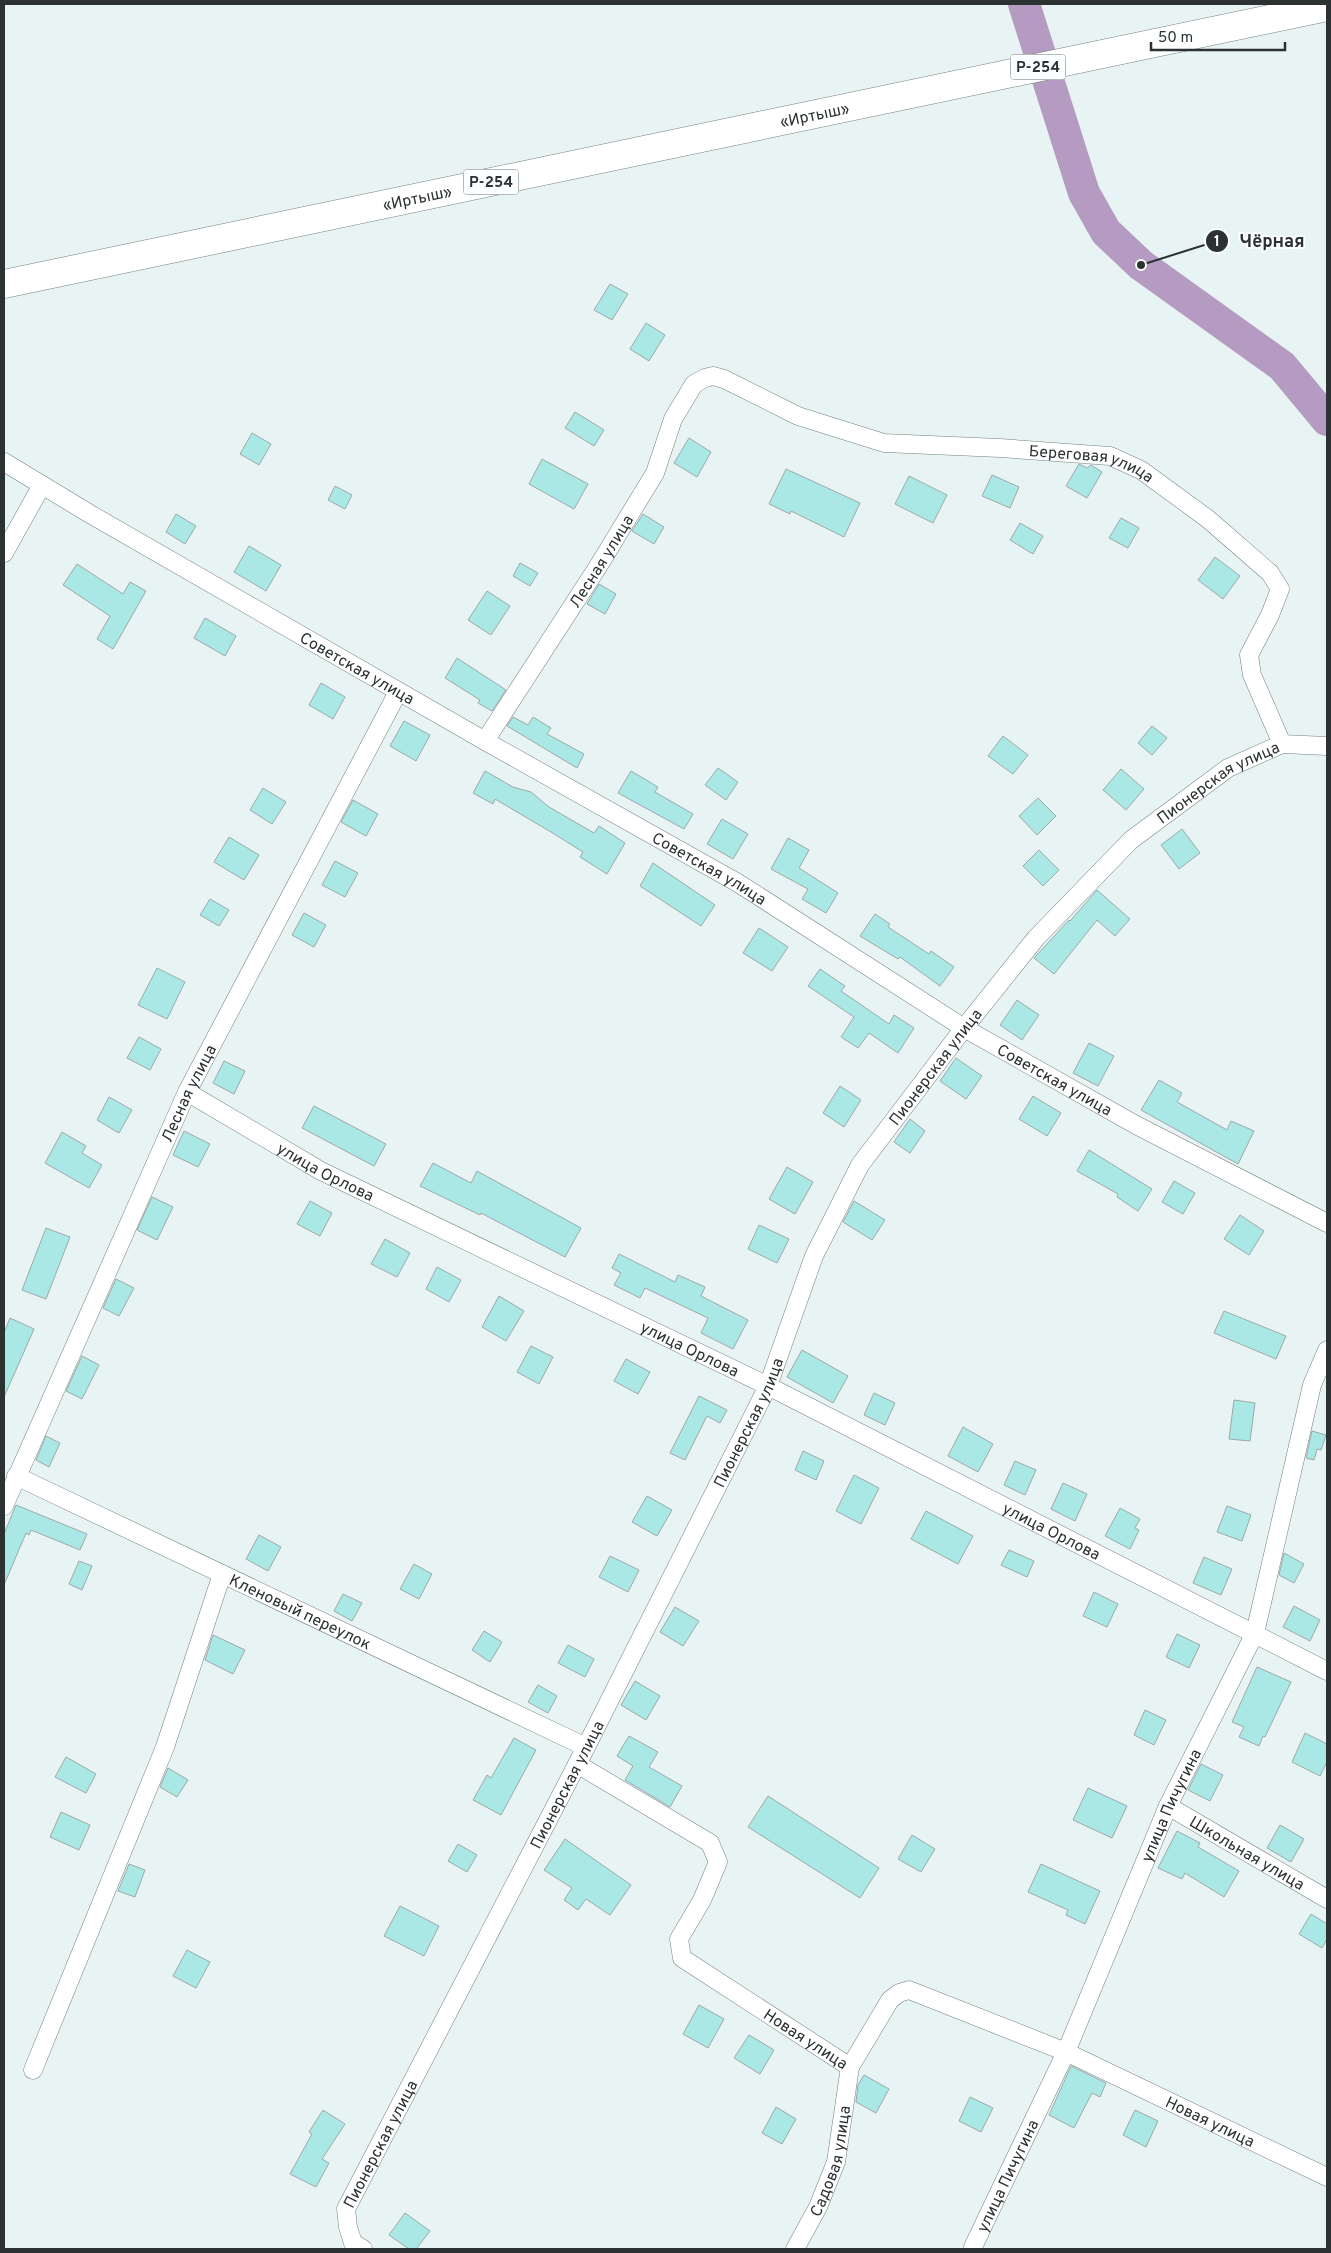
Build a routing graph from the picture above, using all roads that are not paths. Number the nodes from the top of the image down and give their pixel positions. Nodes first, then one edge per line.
1 (1327, 8) edge
2 (4, 284) edge
3 (705, 378) joint
4 (4, 462) edge
5 (42, 486) junction
6 (4, 553) edge
7 (398, 692) junction
8 (485, 741) junction
9 (1282, 744) junction
10 (1327, 746) edge
11 (964, 1028) junction
12 (187, 1092) junction
13 (1327, 1224) edge
14 (1327, 1350) edge
15 (768, 1386) junction
16 (16, 1476) junction
17 (4, 1506) edge
18 (222, 1574) junction
19 (1255, 1633) junction
20 (1327, 1671) edge
21 (586, 1747) junction
22 (577, 1764) junction
23 (1168, 1806) junction
24 (1327, 1899) edge
25 (1066, 2052) junction
26 (850, 2067) junction
27 (33, 2070) dead end
28 (1327, 2177) edge
29 (973, 2247) dead end
30 (363, 2249) edge
31 (795, 2249) edge

1 - 2 highway, «Иртыш» / Р-254
3 - 8 street, Лесная улица
3 - 9 street, Береговая улица
4 - 5 street, Советская улица
5 - 6 street
5 - 7 street, Советская улица
7 - 8 street, Советская улица
7 - 12 street, Лесная улица
8 - 11 street, Советская улица
9 - 10 street, Пионерская улица
9 - 11 street, Пионерская улица
11 - 13 street, Советская улица
11 - 15 street, Пионерская улица
12 - 15 street, улица Орлова
12 - 16 street, Лесная улица
14 - 19 street, улица Пичугина
15 - 19 street, улица Орлова
15 - 21 street, Пионерская улица
16 - 17 street, Лесная улица
16 - 18 street, Кленовый переулок
18 - 21 street, Кленовый переулок
18 - 27 street
19 - 20 street, улица Орлова
19 - 23 street, улица Пичугина
21 - 22 street, Пионерская улица
22 - 26 street, Новая улица
22 - 30 street, Пионерская улица
23 - 24 street, Школьная улица
23 - 25 street, улица Пичугина
25 - 26 street, Новая улица
25 - 28 street, Новая улица
25 - 29 street, улица Пичугина
26 - 31 street, Садовая улица

